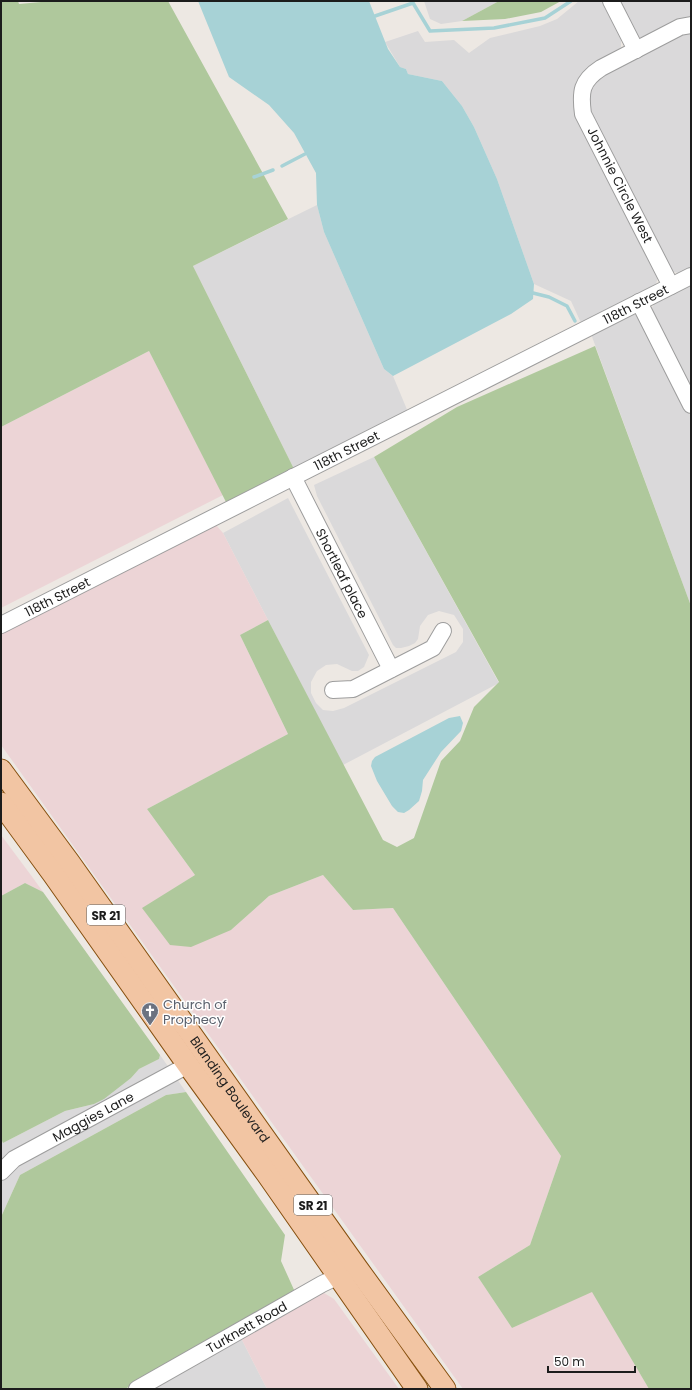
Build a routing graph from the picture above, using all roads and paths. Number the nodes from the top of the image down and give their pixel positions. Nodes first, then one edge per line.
1 (611, 1) edge
2 (691, 25) edge
3 (636, 50) junction
4 (691, 276) edge
5 (671, 286) junction
6 (639, 302) junction
7 (691, 405) edge
8 (294, 477) junction
9 (1, 625) edge
10 (443, 631) dead end
11 (391, 670) junction
12 (333, 690) dead end
13 (1, 770) edge
14 (1, 803) edge
15 (61, 868) junction
16 (160, 1025) junction
17 (211, 1060) junction
18 (188, 1065) junction
19 (240, 1101) junction
20 (1, 1172) edge
21 (348, 1272) junction
22 (137, 1389) edge
23 (417, 1389) edge
24 (446, 1389) edge

1 - 3 street
2 - 3 street
3 - 5 street, Johnnie Circle West
4 - 5 street, 118th Street
5 - 6 street, 118th Street
6 - 7 street
6 - 8 street, 118th Street
8 - 9 street, 118th Street
8 - 11 street, Shortleaf place
10 - 11 street
11 - 12 street
13 - 15 main road, Blanding Boulevard / SR 21
14 - 15 main road, Blanding Boulevard / SR 21
15 - 16 main road, Blanding Boulevard / SR 21
15 - 17 main road, Blanding Boulevard / SR 21
16 - 17 main road
16 - 18 main road, Blanding Boulevard / SR 21
17 - 19 main road, Blanding Boulevard / SR 21
18 - 19 main road
18 - 20 street, Maggies Lane
18 - 21 main road, Blanding Boulevard / SR 21
19 - 21 main road, Blanding Boulevard / SR 21
21 - 22 street, Turknett Road
21 - 23 main road, Blanding Boulevard / SR 21
21 - 24 main road, Blanding Boulevard / SR 21

